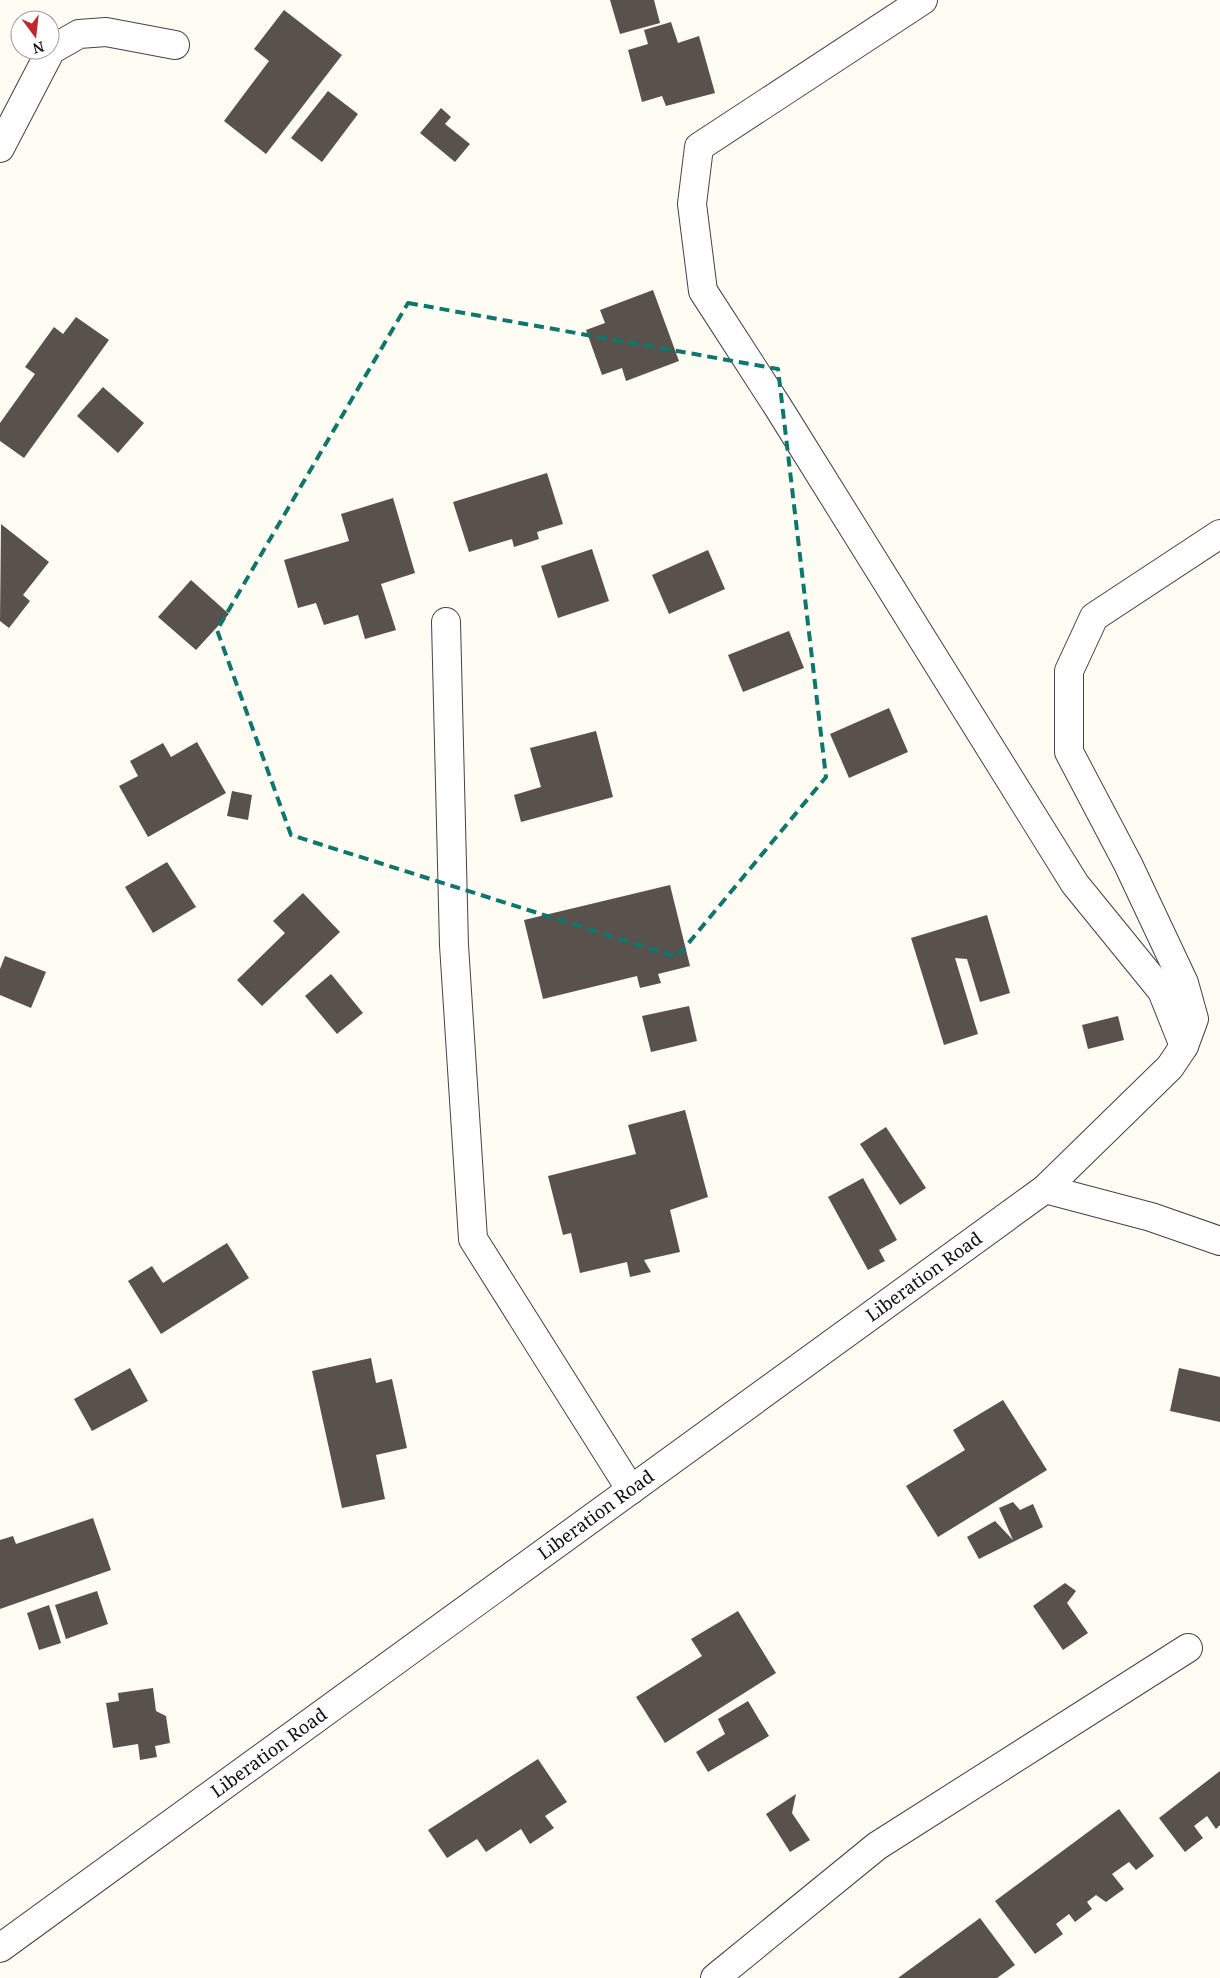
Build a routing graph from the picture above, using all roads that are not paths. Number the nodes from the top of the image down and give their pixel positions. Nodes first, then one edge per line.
1 (923, 0) edge
2 (175, 45) dead end
3 (0, 148) edge
4 (1220, 534) edge
5 (446, 622) dead end
6 (1184, 1046) junction
7 (1045, 1190) junction
8 (1220, 1241) edge
9 (630, 1490) junction
10 (1188, 1648) dead end
11 (0, 1948) edge
12 (715, 1978) edge

1 - 6 street
2 - 3 street
4 - 6 street, Liberation Road
5 - 9 street
6 - 7 street, Liberation Road
7 - 8 street
7 - 9 street, Liberation Road
9 - 11 street, Liberation Road
10 - 12 street

